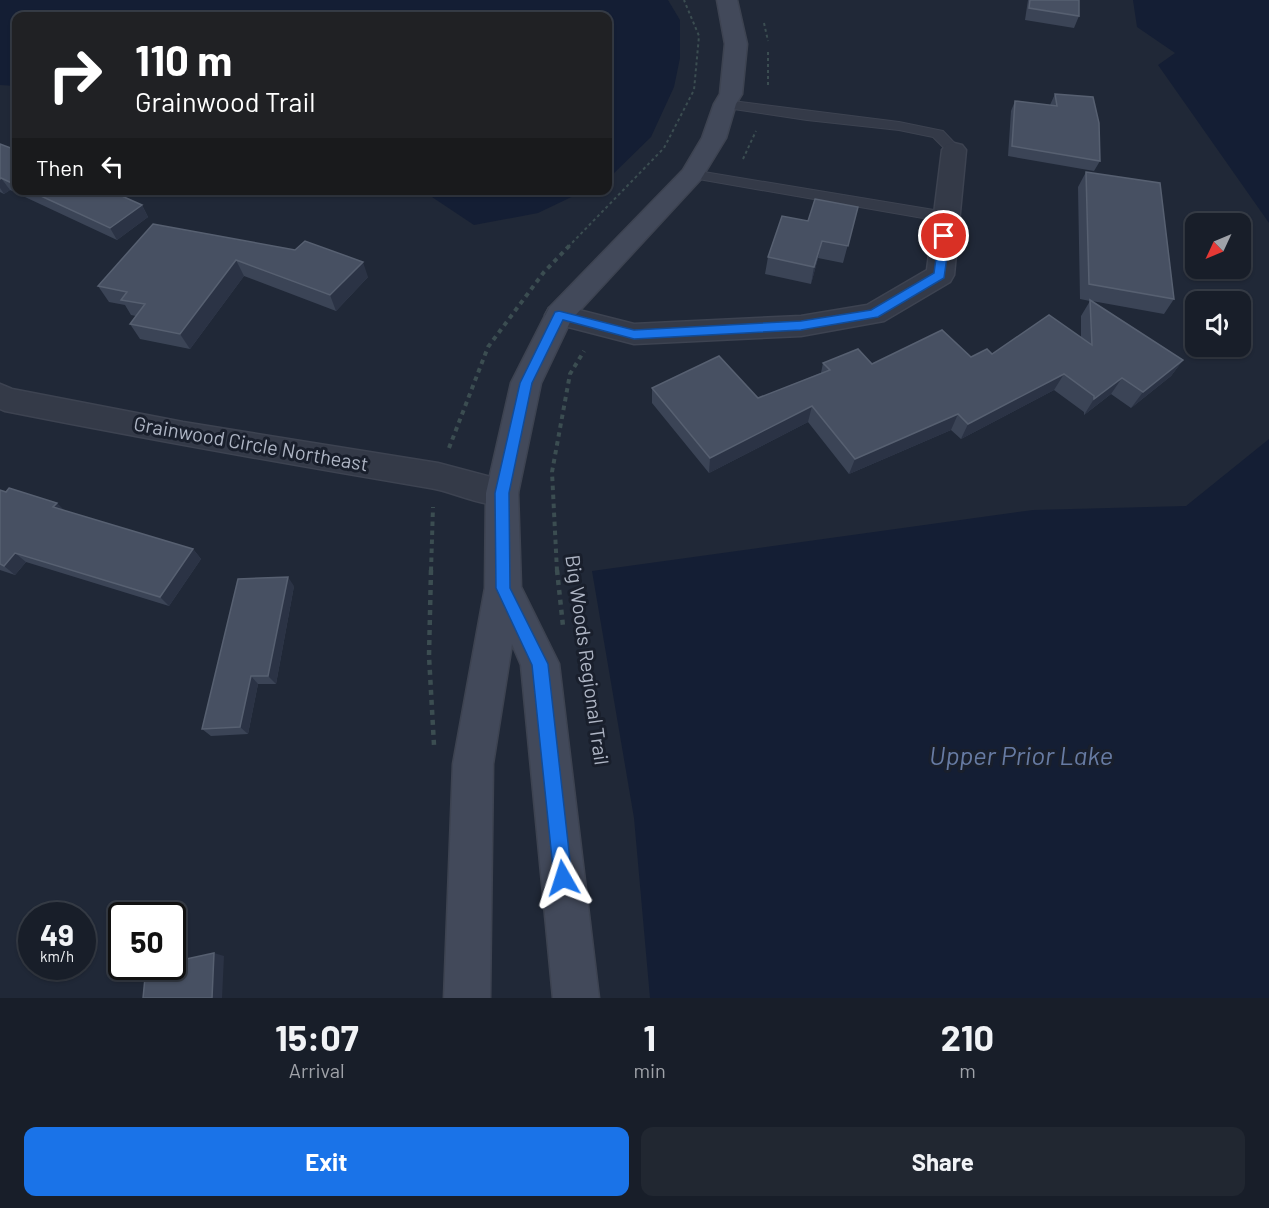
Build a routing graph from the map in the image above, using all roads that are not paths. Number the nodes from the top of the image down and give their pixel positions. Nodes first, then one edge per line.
1 (727, 0) edge
2 (725, 104) junction
3 (954, 150) joint
4 (692, 174) junction
5 (946, 217) junction
6 (559, 315) junction
7 (0, 396) edge
8 (502, 493) junction
9 (503, 588) junction
10 (467, 998) edge
11 (576, 998) edge

1 - 2 main road
2 - 3 lane
2 - 4 main road
3 - 5 street
4 - 5 lane
4 - 6 main road
5 - 6 street
6 - 8 main road
7 - 8 street, Grainwood Circle Northeast
8 - 9 main road
9 - 10 main road
9 - 11 main road

